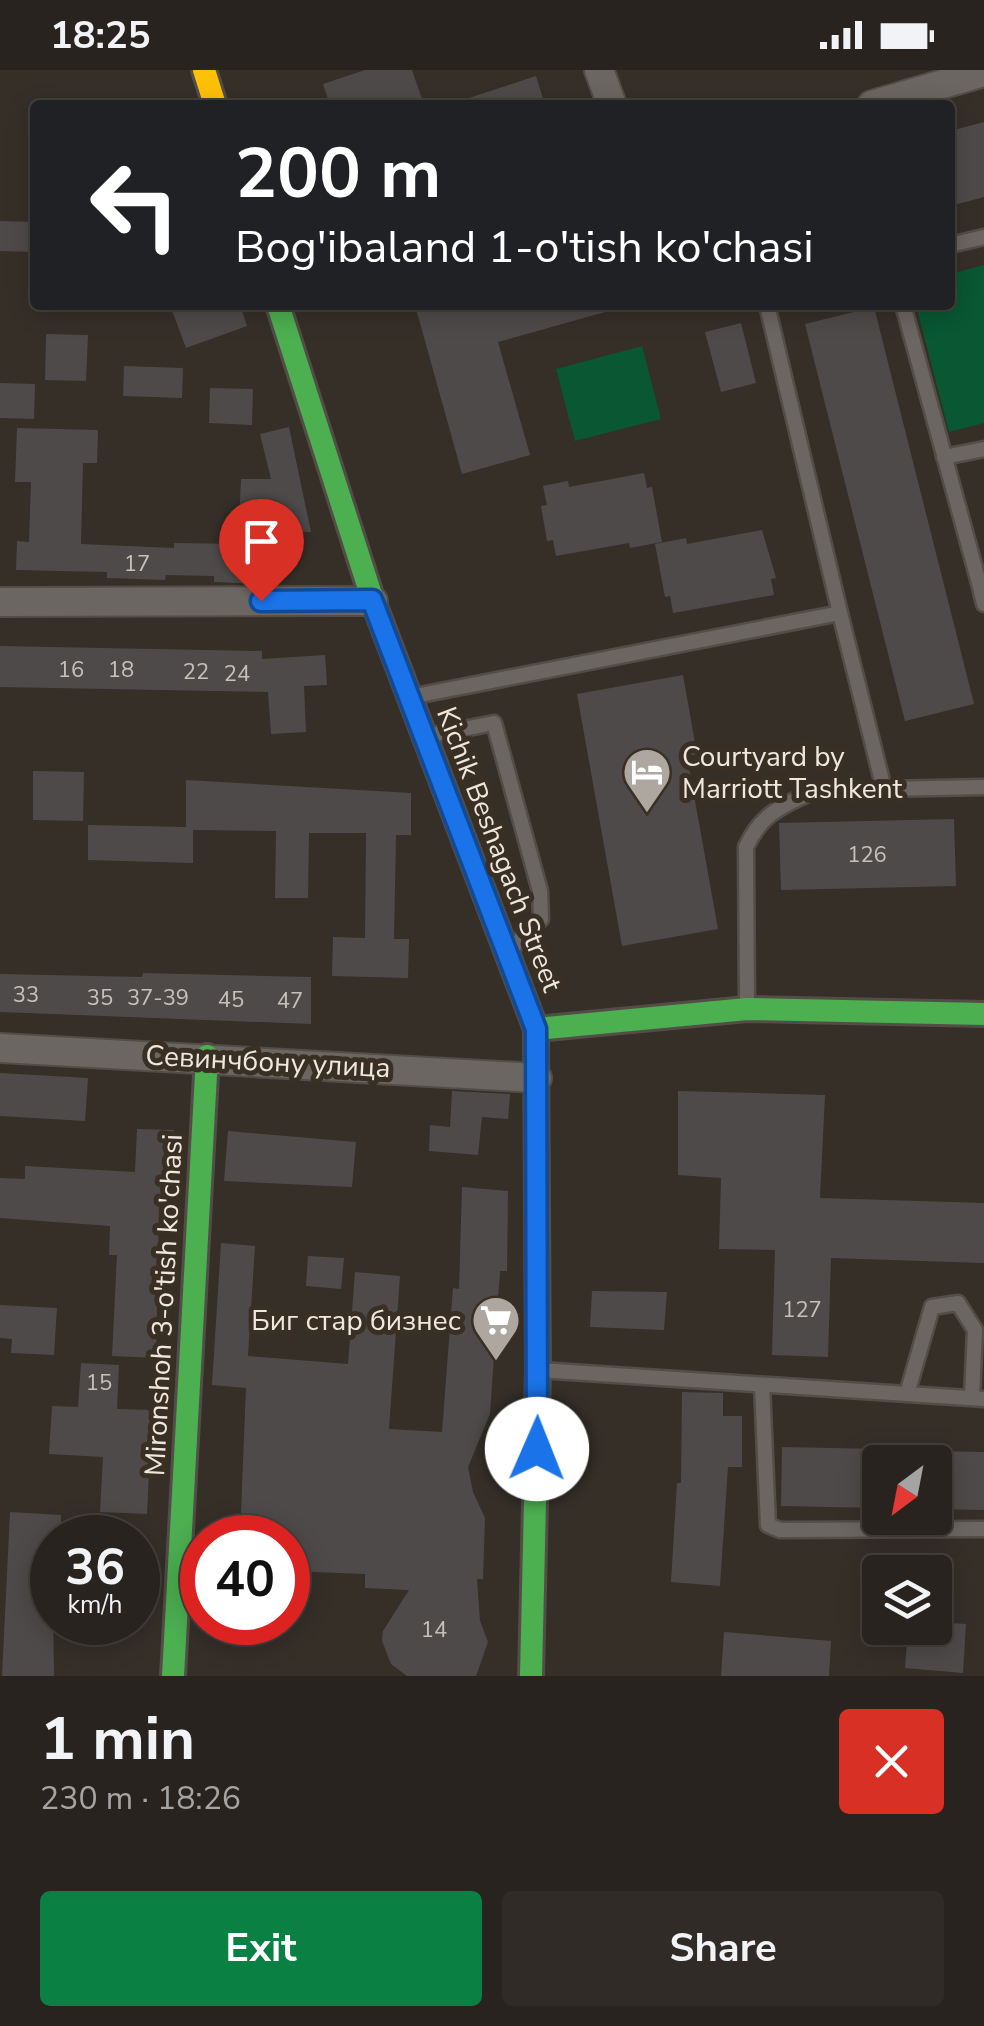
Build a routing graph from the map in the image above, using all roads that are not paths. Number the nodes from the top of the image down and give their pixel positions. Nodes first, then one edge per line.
1 (204, 70) edge
2 (599, 70) edge
3 (984, 72) edge
4 (213, 100) edge
5 (610, 100) edge
6 (889, 100) edge
7 (984, 237) edge
8 (955, 245) edge
9 (280, 310) edge
10 (769, 310) edge
11 (904, 310) edge
12 (984, 450) edge
13 (944, 457) junction
14 (982, 583) edge
15 (372, 600) junction
16 (0, 602) edge
17 (984, 604) edge
18 (840, 613) junction
19 (409, 697) junction
20 (424, 737) junction
21 (984, 787) edge
22 (808, 794) dead end
23 (507, 953) junction
24 (747, 1009) junction
25 (984, 1014) edge
26 (536, 1029) junction
27 (0, 1048) edge
28 (207, 1056) junction
29 (537, 1078) junction
30 (538, 1370) junction
31 (762, 1384) junction
32 (907, 1394) junction
33 (978, 1398) edge
34 (984, 1529) edge
35 (173, 1676) edge
36 (532, 1676) edge

1 - 4 street
2 - 5 street
3 - 6 street
7 - 8 lane
9 - 15 street, Kichik Beshagach Street
10 - 18 lane
11 - 13 lane
12 - 13 lane
13 - 14 lane
14 - 17 lane
15 - 16 street
15 - 19 street, Kichik Beshagach Street
18 - 19 lane
18 - 21 lane
19 - 20 street, Kichik Beshagach Street
20 - 23 street, Kichik Beshagach Street
20 - 23 lane
22 - 24 lane
23 - 26 street, Kichik Beshagach Street
24 - 25 street
24 - 26 street
26 - 29 street, Kichik Beshagach Street
27 - 28 street, Севинчбону улица
28 - 29 street, Севинчбону улица
28 - 35 street, Mironshoh 3-o'tish ko'chasi
29 - 30 street, Kichik Beshagach Street
30 - 31 lane
30 - 36 street, Kichik Beshagach Street
31 - 32 lane
31 - 34 lane
32 - 33 lane
32 - 33 lane

